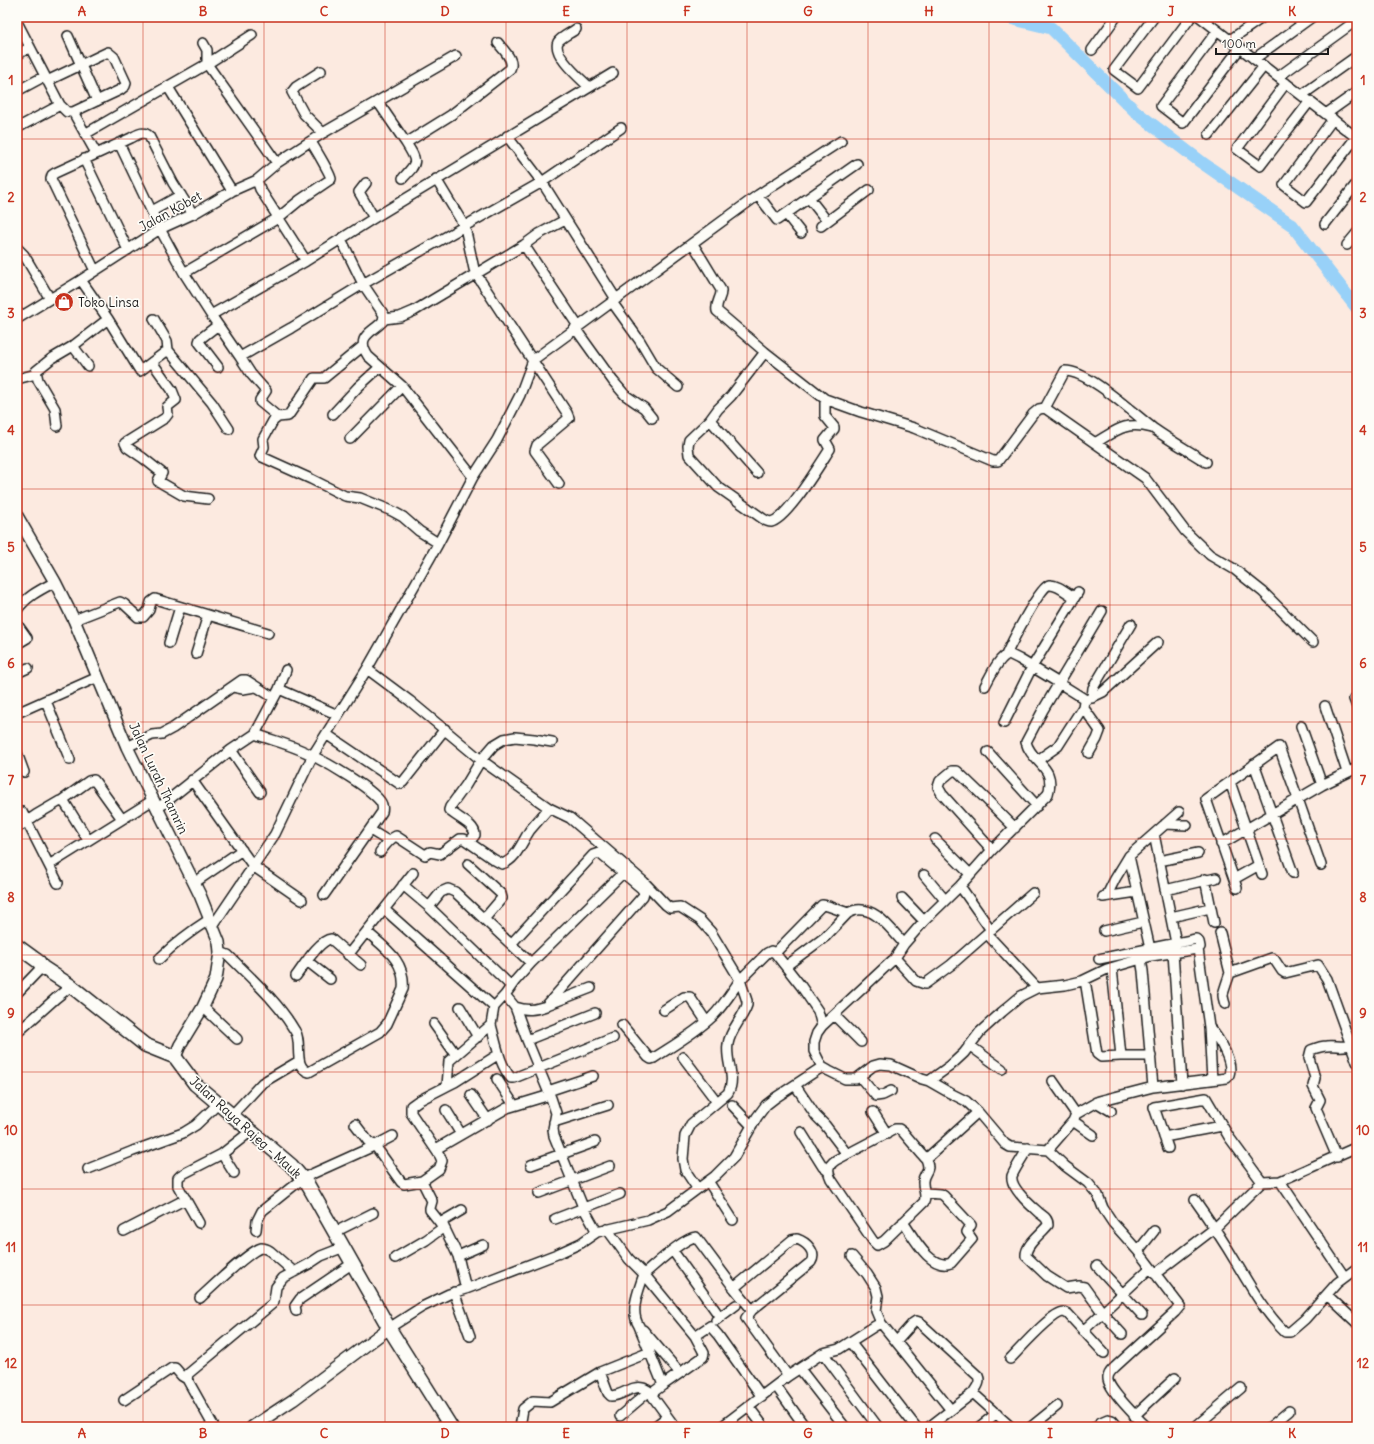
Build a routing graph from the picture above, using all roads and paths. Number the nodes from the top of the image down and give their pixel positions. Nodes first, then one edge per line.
1 (1116, 17) edge
2 (1154, 17) edge
3 (1191, 17) edge
4 (1263, 17) edge
5 (1312, 17) edge
6 (1207, 19) edge
7 (1357, 20) edge
8 (17, 22) edge
9 (576, 29) dead end
10 (1217, 30) junction
11 (252, 35) dead end
12 (68, 36) dead end
13 (1230, 40) junction
14 (203, 43) dead end
15 (498, 43) dead end
16 (30, 47) junction
17 (1240, 48) junction
18 (1092, 50) dead end
19 (17, 54) edge
20 (456, 56) dead end
21 (1357, 56) edge
22 (1254, 59) junction
23 (208, 64) junction
24 (81, 65) junction
25 (1264, 66) junction
26 (321, 72) dead end
27 (613, 73) dead end
28 (1278, 77) junction
29 (46, 79) junction
30 (1286, 83) junction
31 (168, 87) junction
32 (589, 87) junction
33 (17, 91) edge
34 (1357, 92) edge
35 (1306, 98) junction
36 (97, 101) junction
37 (378, 102) junction
38 (60, 105) junction
39 (73, 112) junction
40 (1330, 117) junction
41 (17, 128) edge
42 (621, 128) dead end
43 (85, 134) junction
44 (323, 134) junction
45 (1210, 135) dead end
46 (507, 136) junction
47 (1357, 137) edge
48 (841, 141) dead end
49 (311, 142) junction
50 (120, 143) junction
51 (406, 143) junction
52 (96, 153) junction
53 (84, 159) junction
54 (277, 163) junction
55 (857, 164) dead end
56 (402, 178) dead end
57 (257, 180) junction
58 (436, 180) junction
59 (542, 182) junction
60 (1357, 183) edge
61 (366, 184) dead end
62 (869, 190) dead end
63 (232, 191) junction
64 (180, 195) junction
65 (758, 195) junction
66 (809, 198) junction
67 (152, 211) junction
68 (193, 214) junction
69 (786, 214) junction
70 (278, 218) junction
71 (374, 218) junction
72 (565, 220) junction
73 (1325, 224) dead end
74 (465, 227) junction
75 (160, 230) junction
76 (801, 233) dead end
77 (1357, 233) edge
78 (1357, 238) edge
79 (342, 239) junction
80 (692, 244) junction
81 (524, 245) junction
82 (17, 248) edge
83 (128, 250) junction
84 (306, 261) junction
85 (95, 271) junction
86 (184, 273) junction
87 (476, 273) junction
88 (81, 280) junction
89 (363, 284) junction
90 (50, 299) junction
91 (614, 301) junction
92 (211, 315) junction
93 (108, 318) junction
94 (17, 319) edge
95 (154, 319) dead end
96 (384, 319) junction
97 (218, 325) junction
98 (576, 327) junction
99 (73, 346) junction
100 (363, 346) junction
101 (168, 350) junction
102 (765, 352) junction
103 (240, 357) junction
104 (533, 360) junction
105 (152, 362) junction
106 (88, 366) dead end
107 (218, 367) dead end
108 (380, 367) junction
109 (36, 374) junction
110 (17, 380) edge
111 (402, 386) junction
112 (678, 387) dead end
113 (825, 399) junction
114 (1044, 408) junction
115 (333, 414) dead end
116 (278, 417) junction
117 (652, 418) dead end
118 (710, 420) junction
119 (57, 426) dead end
120 (228, 428) dead end
121 (1155, 429) junction
122 (350, 439) dead end
123 (1095, 442) junction
124 (1206, 462) dead end
125 (757, 473) dead end
126 (473, 477) junction
127 (559, 484) dead end
128 (208, 499) dead end
129 (17, 516) edge
130 (438, 543) junction
131 (55, 582) junction
132 (180, 607) junction
133 (17, 610) edge
134 (1102, 611) dead end
135 (208, 615) junction
136 (74, 620) junction
137 (17, 624) edge
138 (1131, 624) dead end
139 (268, 633) dead end
140 (1158, 642) dead end
141 (1313, 642) dead end
142 (169, 643) dead end
143 (17, 644) edge
144 (196, 654) dead end
145 (1006, 655) junction
146 (1032, 666) junction
147 (28, 668) dead end
148 (367, 669) junction
149 (286, 670) dead end
150 (17, 673) edge
151 (98, 677) junction
152 (1060, 683) junction
153 (985, 686) dead end
154 (279, 689) junction
155 (274, 698) junction
156 (46, 701) junction
157 (1086, 702) junction
158 (1325, 706) dead end
159 (17, 713) edge
160 (338, 715) junction
161 (1004, 723) dead end
162 (1301, 726) dead end
163 (445, 729) junction
164 (255, 734) junction
165 (326, 734) junction
166 (552, 742) dead end
167 (127, 747) junction
168 (232, 750) junction
169 (988, 752) dead end
170 (17, 753) edge
171 (1089, 753) dead end
172 (313, 755) junction
173 (70, 760) dead end
174 (481, 760) junction
175 (1038, 760) junction
176 (1254, 764) junction
177 (1357, 768) edge
178 (24, 772) dead end
179 (1347, 772) junction
180 (192, 780) junction
181 (1230, 782) junction
182 (1322, 785) junction
183 (260, 792) dead end
184 (1298, 799) junction
185 (61, 801) junction
186 (155, 805) junction
187 (1037, 806) junction
188 (549, 808) junction
189 (22, 812) dead end
190 (1179, 812) dead end
191 (1272, 814) junction
192 (122, 819) junction
193 (27, 821) junction
194 (1165, 824) junction
195 (1187, 825) dead end
196 (17, 828) edge
197 (1014, 828) junction
198 (1246, 829) junction
199 (370, 830) junction
200 (1154, 834) junction
201 (935, 839) dead end
202 (88, 840) junction
203 (388, 842) junction
204 (469, 842) junction
205 (1221, 844) junction
206 (242, 850) junction
207 (992, 850) junction
208 (380, 852) dead end
209 (1198, 853) dead end
210 (1129, 856) junction
211 (1159, 861) junction
212 (468, 864) dead end
213 (1321, 864) dead end
214 (49, 865) junction
215 (253, 866) junction
216 (625, 871) junction
217 (1293, 873) dead end
218 (413, 874) dead end
219 (970, 874) junction
220 (924, 875) dead end
221 (1216, 878) dead end
222 (1205, 880) junction
223 (58, 883) dead end
224 (194, 883) junction
225 (403, 885) junction
226 (960, 886) junction
227 (1165, 890) junction
228 (1137, 892) junction
229 (1033, 893) dead end
230 (324, 895) dead end
231 (902, 898) dead end
232 (302, 900) dead end
233 (945, 900) junction
234 (429, 907) junction
235 (1210, 908) junction
236 (385, 910) junction
237 (848, 913) junction
238 (1171, 917) junction
239 (484, 918) junction
240 (924, 921) junction
241 (1143, 922) junction
242 (211, 923) junction
243 (1214, 923) dead end
244 (1104, 931) dead end
245 (366, 932) junction
246 (989, 932) junction
247 (1220, 933) dead end
248 (1176, 943) junction
249 (511, 944) junction
250 (904, 944) junction
251 (17, 946) edge
252 (1198, 949) junction
253 (220, 952) junction
254 (1151, 952) junction
255 (775, 953) junction
256 (1173, 953) junction
257 (348, 955) junction
258 (895, 958) junction
259 (159, 959) dead end
260 (1099, 959) dead end
261 (1141, 959) junction
262 (307, 961) junction
263 (531, 963) junction
264 (361, 965) dead end
265 (786, 966) junction
266 (42, 967) junction
267 (1112, 968) junction
268 (1230, 973) junction
269 (296, 976) dead end
270 (330, 979) dead end
271 (740, 980) junction
272 (1085, 980) junction
273 (71, 986) junction
274 (511, 986) junction
275 (591, 988) dead end
276 (1037, 988) junction
277 (17, 993) edge
278 (504, 995) junction
279 (1225, 1004) dead end
280 (494, 1006) junction
281 (546, 1006) junction
282 (203, 1007) junction
283 (460, 1007) dead end
284 (516, 1007) junction
285 (664, 1010) dead end
286 (595, 1013) dead end
287 (834, 1016) junction
288 (706, 1021) junction
289 (434, 1024) dead end
290 (491, 1025) junction
291 (622, 1025) dead end
292 (822, 1026) junction
293 (1210, 1027) junction
294 (17, 1033) edge
295 (478, 1036) junction
296 (613, 1038) dead end
297 (237, 1039) dead end
298 (527, 1040) junction
299 (861, 1042) dead end
300 (969, 1045) junction
301 (1350, 1045) junction
302 (499, 1054) junction
303 (456, 1055) junction
304 (175, 1056) junction
305 (1120, 1056) junction
306 (1151, 1056) junction
307 (682, 1057) dead end
308 (299, 1061) junction
309 (1357, 1062) edge
310 (538, 1067) junction
311 (822, 1067) junction
312 (1002, 1069) dead end
313 (593, 1076) dead end
314 (860, 1077) junction
315 (497, 1079) dead end
316 (929, 1080) junction
317 (1212, 1080) junction
318 (1052, 1081) dead end
319 (1182, 1084) junction
320 (795, 1085) junction
321 (447, 1086) junction
322 (1153, 1087) junction
323 (891, 1092) dead end
324 (549, 1093) junction
325 (471, 1095) dead end
326 (717, 1102) junction
327 (1096, 1102) junction
328 (218, 1104) junction
329 (514, 1105) junction
330 (608, 1105) dead end
331 (732, 1105) dead end
332 (446, 1110) dead end
333 (1112, 1111) dead end
334 (872, 1112) dead end
335 (978, 1112) junction
336 (232, 1115) junction
337 (1074, 1117) junction
338 (488, 1120) junction
339 (554, 1122) junction
340 (354, 1124) dead end
341 (752, 1126) junction
342 (1222, 1126) junction
343 (251, 1131) junction
344 (801, 1132) dead end
345 (461, 1134) junction
346 (886, 1134) junction
347 (1093, 1135) dead end
348 (393, 1136) dead end
349 (1164, 1138) junction
350 (595, 1142) dead end
351 (374, 1146) junction
352 (1357, 1147) edge
353 (1028, 1148) junction
354 (1168, 1148) dead end
355 (436, 1149) junction
356 (1048, 1150) junction
357 (222, 1154) junction
358 (562, 1154) junction
359 (846, 1154) junction
360 (1337, 1157) junction
361 (926, 1159) junction
362 (531, 1165) dead end
363 (610, 1166) dead end
364 (88, 1169) dead end
365 (828, 1171) junction
366 (234, 1173) dead end
367 (303, 1178) junction
368 (422, 1180) junction
369 (573, 1180) junction
370 (708, 1181) junction
371 (1280, 1181) junction
372 (1262, 1182) junction
373 (697, 1188) junction
374 (540, 1193) dead end
375 (925, 1193) junction
376 (620, 1194) dead end
377 (186, 1199) junction
378 (1195, 1200) dead end
379 (584, 1207) junction
380 (462, 1210) dead end
381 (374, 1213) dead end
382 (555, 1219) dead end
383 (733, 1220) dead end
384 (903, 1222) junction
385 (199, 1223) dead end
386 (442, 1225) junction
387 (1215, 1228) junction
388 (607, 1229) junction
389 (256, 1230) dead end
390 (124, 1231) dead end
391 (1154, 1231) dead end
392 (335, 1232) junction
393 (597, 1232) junction
394 (483, 1245) dead end
395 (344, 1247) junction
396 (673, 1251) junction
397 (1138, 1251) junction
398 (458, 1256) junction
399 (852, 1256) dead end
400 (395, 1258) dead end
401 (353, 1263) junction
402 (1097, 1266) dead end
403 (1357, 1268) edge
404 (1153, 1271) junction
405 (294, 1272) junction
406 (644, 1274) junction
407 (1344, 1276) junction
408 (734, 1288) junction
409 (466, 1289) junction
410 (454, 1292) junction
411 (1122, 1292) junction
412 (1326, 1296) junction
413 (200, 1298) dead end
414 (739, 1302) junction
415 (296, 1311) dead end
416 (1102, 1312) junction
417 (749, 1314) junction
418 (1142, 1314) dead end
419 (720, 1317) junction
420 (881, 1323) junction
421 (1357, 1323) edge
422 (639, 1326) junction
423 (710, 1326) junction
424 (389, 1328) junction
425 (1082, 1331) junction
426 (1122, 1334) dead end
427 (470, 1336) dead end
428 (695, 1336) junction
429 (897, 1341) junction
430 (850, 1342) junction
431 (650, 1352) junction
432 (823, 1353) junction
433 (1104, 1353) dead end
434 (1010, 1360) dead end
435 (800, 1369) junction
436 (600, 1372) junction
437 (680, 1373) junction
438 (788, 1376) junction
439 (1175, 1378) dead end
440 (188, 1379) junction
441 (663, 1385) junction
442 (776, 1386) junction
443 (1241, 1388) dead end
444 (650, 1392) junction
445 (973, 1392) junction
446 (762, 1397) junction
447 (124, 1400) dead end
448 (748, 1406) junction
449 (1057, 1406) dead end
450 (951, 1410) junction
451 (1288, 1411) dead end
452 (997, 1413) junction
453 (620, 1416) dead end
454 (1134, 1416) junction
455 (668, 1417) junction
456 (214, 1427) edge
457 (252, 1427) edge
458 (451, 1427) edge
459 (520, 1427) edge
460 (654, 1427) edge
461 (675, 1427) edge
462 (721, 1427) edge
463 (764, 1427) edge
464 (806, 1427) edge
465 (845, 1427) edge
466 (878, 1427) edge
467 (916, 1427) edge
468 (929, 1427) edge
469 (979, 1427) edge
470 (1011, 1427) edge
471 (1031, 1427) edge
472 (1095, 1427) edge
473 (1118, 1427) edge
474 (1147, 1427) edge
475 (1195, 1427) edge
476 (1270, 1427) edge

1 - 18 street
2 - 3 street
4 - 13 street
5 - 22 street
6 - 10 street
7 - 28 street
8 - 16 street
9 - 32 street
10 - 13 street
10 - 17 street
11 - 23 street
12 - 24 street
13 - 17 street
14 - 23 street
15 - 51 street
16 - 19 street
16 - 29 street
17 - 22 street
20 - 37 street, Jalan Kobet
21 - 35 street
22 - 25 street
23 - 31 street
23 - 54 street
24 - 29 street
24 - 36 street
24 - 36 street
25 - 28 street
25 - 45 street
26 - 44 street
27 - 32 street
28 - 30 street
29 - 33 street
29 - 38 street
30 - 35 street
30 - 35 street
31 - 43 street
31 - 63 street
32 - 46 street
34 - 40 street
35 - 40 street
36 - 39 street
37 - 44 street, Jalan Kobet
37 - 51 street
38 - 39 street
38 - 41 street
39 - 43 street
40 - 47 street
40 - 47 street
42 - 59 street
43 - 52 street
44 - 49 street, Jalan Kobet
46 - 58 street
46 - 59 street
48 - 65 street
49 - 54 street, Jalan Kobet
49 - 70 street
50 - 52 street
50 - 64 street
50 - 67 street
51 - 56 street
52 - 53 street
53 - 83 street
53 - 85 street
54 - 57 street, Jalan Kobet
55 - 66 street
57 - 63 street, Jalan Kobet
57 - 70 street
58 - 71 street
58 - 74 street
59 - 72 street
59 - 74 street
60 - 73 street
61 - 71 street
62 - 66 street
63 - 68 street, Jalan Kobet
64 - 67 street
64 - 68 street
65 - 69 street
65 - 80 street
66 - 69 street
67 - 75 street
68 - 75 street, Jalan Kobet
69 - 76 street
70 - 84 street
70 - 86 street
71 - 79 street
72 - 81 street
72 - 91 street
74 - 87 street
74 - 89 street
75 - 83 street, Jalan Kobet
75 - 86 street
77 - 78 street
79 - 84 street
79 - 89 street
80 - 91 street
80 - 102 street
81 - 87 street
81 - 98 street
82 - 90 street
83 - 85 street, Jalan Kobet
84 - 92 street
85 - 88 street, Jalan Kobet
86 - 92 street
87 - 96 street
87 - 104 street
88 - 90 street, Jalan Kobet
88 - 93 street
89 - 96 street
89 - 103 street
90 - 94 street, Jalan Kobet
91 - 98 street
91 - 112 street
92 - 97 street
93 - 99 street
93 - 105 street
95 - 101 street
96 - 100 street
97 - 103 street
97 - 107 street
98 - 104 street
98 - 117 street
99 - 106 street
99 - 109 street
100 - 108 street
100 - 116 street
101 - 105 street
101 - 120 street
102 - 113 street
102 - 118 street
103 - 116 street
104 - 126 street
104 - 127 street
105 - 128 street
108 - 111 street
108 - 115 street
109 - 110 street
109 - 119 street
111 - 122 street
111 - 126 street
113 - 114 street
113 - 118 street
114 - 121 street
114 - 123 street
116 - 130 street
118 - 125 street
121 - 123 street
121 - 124 street
123 - 141 street
126 - 130 street
129 - 131 street, Jalan Lurah Thamrin
130 - 148 street
131 - 133 street
131 - 136 street, Jalan Lurah Thamrin
132 - 135 street
132 - 136 street
132 - 142 street
134 - 152 street
135 - 139 street
135 - 144 street
136 - 151 street, Jalan Lurah Thamrin
137 - 143 street
138 - 157 street
140 - 157 street
145 - 146 street
145 - 146 street
145 - 153 street
146 - 152 street
146 - 161 street
147 - 150 street
148 - 160 street
148 - 163 street
149 - 154 street
151 - 156 street
151 - 167 street, Jalan Lurah Thamrin
152 - 157 street
152 - 175 street
154 - 155 street
154 - 160 street
155 - 164 street
155 - 167 street
156 - 159 street
156 - 173 street
157 - 171 street
157 - 175 street
158 - 179 street
160 - 165 street
162 - 182 street
163 - 165 street
163 - 174 street
164 - 168 street
164 - 172 street
165 - 172 street
166 - 174 street
167 - 186 street, Jalan Lurah Thamrin
168 - 180 street
168 - 183 street
169 - 187 street
170 - 178 street
172 - 199 street
172 - 215 street
174 - 188 street
174 - 204 street
175 - 187 street
176 - 181 street
176 - 184 street
176 - 191 street
177 - 179 street
179 - 182 street
180 - 186 street
180 - 206 street
181 - 198 street
181 - 205 street
182 - 184 street
184 - 191 street
184 - 213 street
185 - 192 street
185 - 193 street
185 - 202 street
186 - 192 street
186 - 224 street, Jalan Lurah Thamrin
187 - 197 street
188 - 204 street
188 - 216 street
189 - 193 street
190 - 194 street
191 - 198 street
191 - 217 street
192 - 202 street
193 - 196 street
193 - 214 street
194 - 195 street
194 - 200 street
197 - 207 street
197 - 207 street
198 - 205 street
198 - 205 street
199 - 203 street
199 - 230 street
200 - 210 street
200 - 211 street
201 - 219 street
202 - 214 street
203 - 204 street
203 - 208 street
206 - 215 street
206 - 224 street
207 - 219 street
209 - 211 street
210 - 228 street
210 - 228 street
211 - 227 street
212 - 239 street
214 - 223 street
215 - 232 street
215 - 242 street
216 - 249 street
216 - 263 street
216 - 271 street
216 - 281 street
218 - 225 street
219 - 226 street
220 - 233 street
221 - 222 street
222 - 227 street
222 - 235 street
224 - 242 street, Jalan Lurah Thamrin
225 - 234 street
225 - 236 street
226 - 233 street
226 - 246 street
227 - 238 street
228 - 241 street
229 - 246 street
231 - 240 street
233 - 240 street
234 - 239 street
234 - 274 street
235 - 238 street
235 - 243 street
236 - 245 street
236 - 280 street
237 - 250 street
237 - 255 street
237 - 265 street
238 - 248 street
239 - 249 street
240 - 250 street
241 - 244 street
241 - 254 street
242 - 253 street, Jalan Lurah Thamrin
242 - 259 street
245 - 257 street
245 - 308 street
246 - 258 street
246 - 276 street
247 - 268 street
248 - 252 street
248 - 254 street
249 - 263 street
250 - 258 street
251 - 266 main road
252 - 256 street
252 - 293 street
253 - 282 street, Jalan Lurah Thamrin
253 - 308 street
254 - 256 street
254 - 260 street
254 - 261 street
255 - 265 street
255 - 271 street
256 - 319 street
257 - 262 street
257 - 264 street
258 - 287 street
261 - 267 street
261 - 306 street
262 - 269 street
262 - 270 street
263 - 274 street
265 - 292 street
266 - 273 main road
266 - 277 street
267 - 272 street
267 - 305 street
268 - 279 street
268 - 301 street
271 - 288 street
271 - 326 street
272 - 276 street
272 - 305 street
273 - 294 street
273 - 304 main road
274 - 278 street
275 - 281 street
276 - 300 street
278 - 280 street
278 - 284 street
280 - 290 street
281 - 284 street
282 - 297 street
282 - 304 street, Jalan Lurah Thamrin
283 - 295 street
284 - 298 street
285 - 288 street
286 - 298 street
287 - 292 street
287 - 299 street
288 - 291 street
289 - 303 street
290 - 295 street
290 - 302 street
292 - 311 street
293 - 317 street
293 - 317 street
295 - 303 street
296 - 310 street
298 - 310 street
300 - 312 street
300 - 316 street
301 - 309 street
301 - 360 street
302 - 310 street
302 - 321 street
303 - 321 street
304 - 328 main road, Jalan Raya Rajeg - Mauk
305 - 306 street
306 - 322 street
307 - 326 street
308 - 336 street
310 - 324 street
311 - 314 street
311 - 320 street
313 - 324 street
314 - 316 street
314 - 323 street
315 - 329 street
316 - 335 street
317 - 319 street
318 - 337 street
319 - 322 street
320 - 341 street
320 - 359 street
321 - 355 street
322 - 327 street
324 - 329 street
324 - 339 street
325 - 338 street
326 - 373 street
327 - 333 street
327 - 337 street
328 - 336 main road, Jalan Raya Rajeg - Mauk
328 - 364 street
329 - 338 street
330 - 339 street
331 - 341 street
332 - 345 street
334 - 346 street
335 - 353 street
335 - 361 street
336 - 343 main road, Jalan Raya Rajeg - Mauk
337 - 347 street
337 - 356 street
338 - 345 street
339 - 358 street
340 - 351 street
341 - 370 street
342 - 349 street
342 - 349 street
342 - 372 street
343 - 357 street
343 - 367 main road, Jalan Raya Rajeg - Mauk
344 - 365 street
345 - 355 street
346 - 359 street
346 - 361 street
348 - 351 street
349 - 354 street
350 - 358 street
351 - 367 street
351 - 368 street
352 - 360 street
353 - 356 street
353 - 416 street
355 - 368 street
356 - 397 street
357 - 366 street
357 - 377 street
358 - 362 street
358 - 369 street
359 - 365 street
360 - 371 street
361 - 375 street
363 - 369 street
365 - 384 street
367 - 389 street
367 - 392 main road, Jalan Raya Rajeg - Mauk
368 - 386 street
369 - 374 street
369 - 379 street
370 - 373 street
370 - 383 street
371 - 372 street
371 - 407 street
372 - 387 street
373 - 388 street
375 - 384 street
375 - 384 street
376 - 379 street
377 - 385 street
377 - 390 street
378 - 387 street
379 - 382 street
379 - 393 street
380 - 386 street
381 - 392 street
386 - 398 street
386 - 400 street
387 - 404 street
387 - 412 street
388 - 393 street
388 - 406 street
391 - 397 street
392 - 395 main road, Jalan Raya Rajeg - Mauk
393 - 409 street
394 - 398 street
395 - 401 main road, Jalan Raya Rajeg - Mauk
395 - 405 street
396 - 406 street
396 - 408 street
396 - 419 street
397 - 404 street
398 - 409 street
399 - 420 street
401 - 415 street
401 - 424 main road, Jalan Raya Rajeg - Mauk
402 - 411 street
403 - 407 street
404 - 411 street
404 - 454 street
405 - 413 street
405 - 440 street
406 - 422 street
406 - 428 street
407 - 412 street
408 - 414 street
408 - 417 street
409 - 410 street
410 - 424 street
410 - 427 street
411 - 416 street
411 - 418 street
412 - 421 street
414 - 417 street
414 - 419 street
416 - 425 street
416 - 426 street
417 - 438 street
419 - 423 street
420 - 429 street
420 - 430 street
422 - 431 street
422 - 437 street
423 - 428 street
423 - 446 street
424 - 457 street
424 - 458 main road, Jalan Raya Rajeg - Mauk
425 - 433 street
425 - 434 street
428 - 437 street
429 - 445 street
429 - 450 street
430 - 432 street
430 - 467 street
431 - 436 street
431 - 441 street
432 - 435 street
432 - 466 street
435 - 438 street
435 - 465 street
436 - 444 street
436 - 459 street
437 - 441 street
438 - 442 street
439 - 454 street
440 - 447 street
440 - 456 street
441 - 444 street
442 - 446 street
442 - 464 street
443 - 475 street
444 - 453 street
444 - 455 street
445 - 450 street
445 - 452 street
446 - 448 street
448 - 462 street
448 - 463 street
449 - 471 street
450 - 468 street
451 - 476 street
452 - 469 street
452 - 470 street
454 - 474 street
455 - 460 street
455 - 461 street
472 - 473 street

